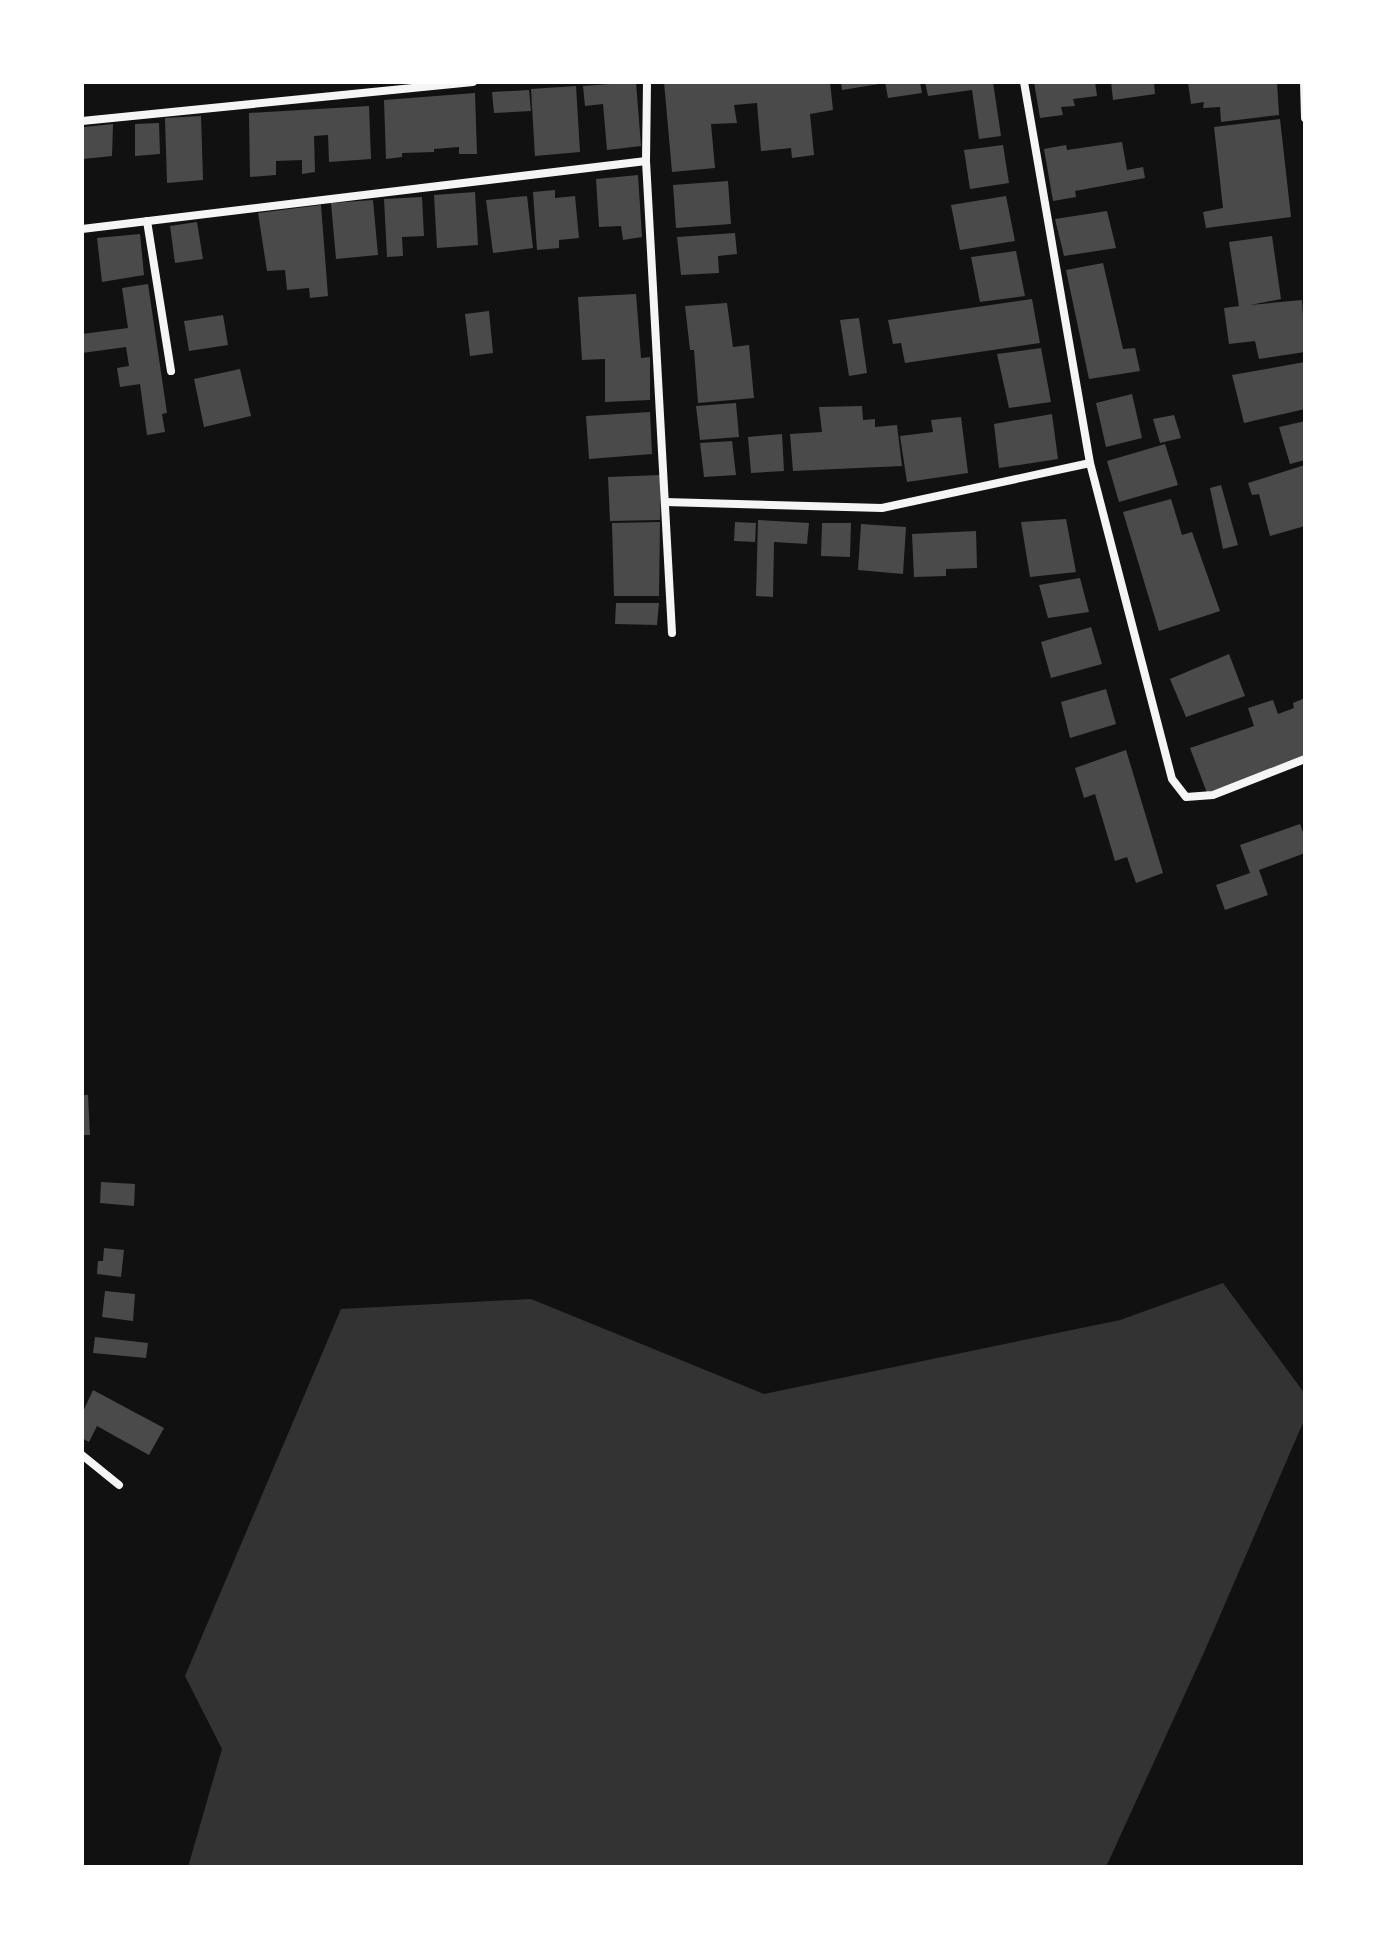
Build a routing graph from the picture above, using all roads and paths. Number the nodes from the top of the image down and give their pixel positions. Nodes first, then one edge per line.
1 (473, 82) edge
2 (647, 82) edge
3 (1024, 82) edge
4 (1304, 82) edge
5 (1305, 118) edge
6 (82, 121) edge
7 (646, 161) junction
8 (147, 221) junction
9 (82, 229) edge
10 (171, 371) dead end
11 (1090, 463) junction
12 (665, 502) junction
13 (672, 633) dead end
14 (1305, 759) edge
15 (82, 1455) edge
16 (119, 1485) dead end

1 - 6 street
2 - 7 street
3 - 11 street
4 - 5 street
7 - 8 street
7 - 12 street
8 - 9 street
8 - 10 street
11 - 12 street
11 - 14 street
12 - 13 street
15 - 16 street

